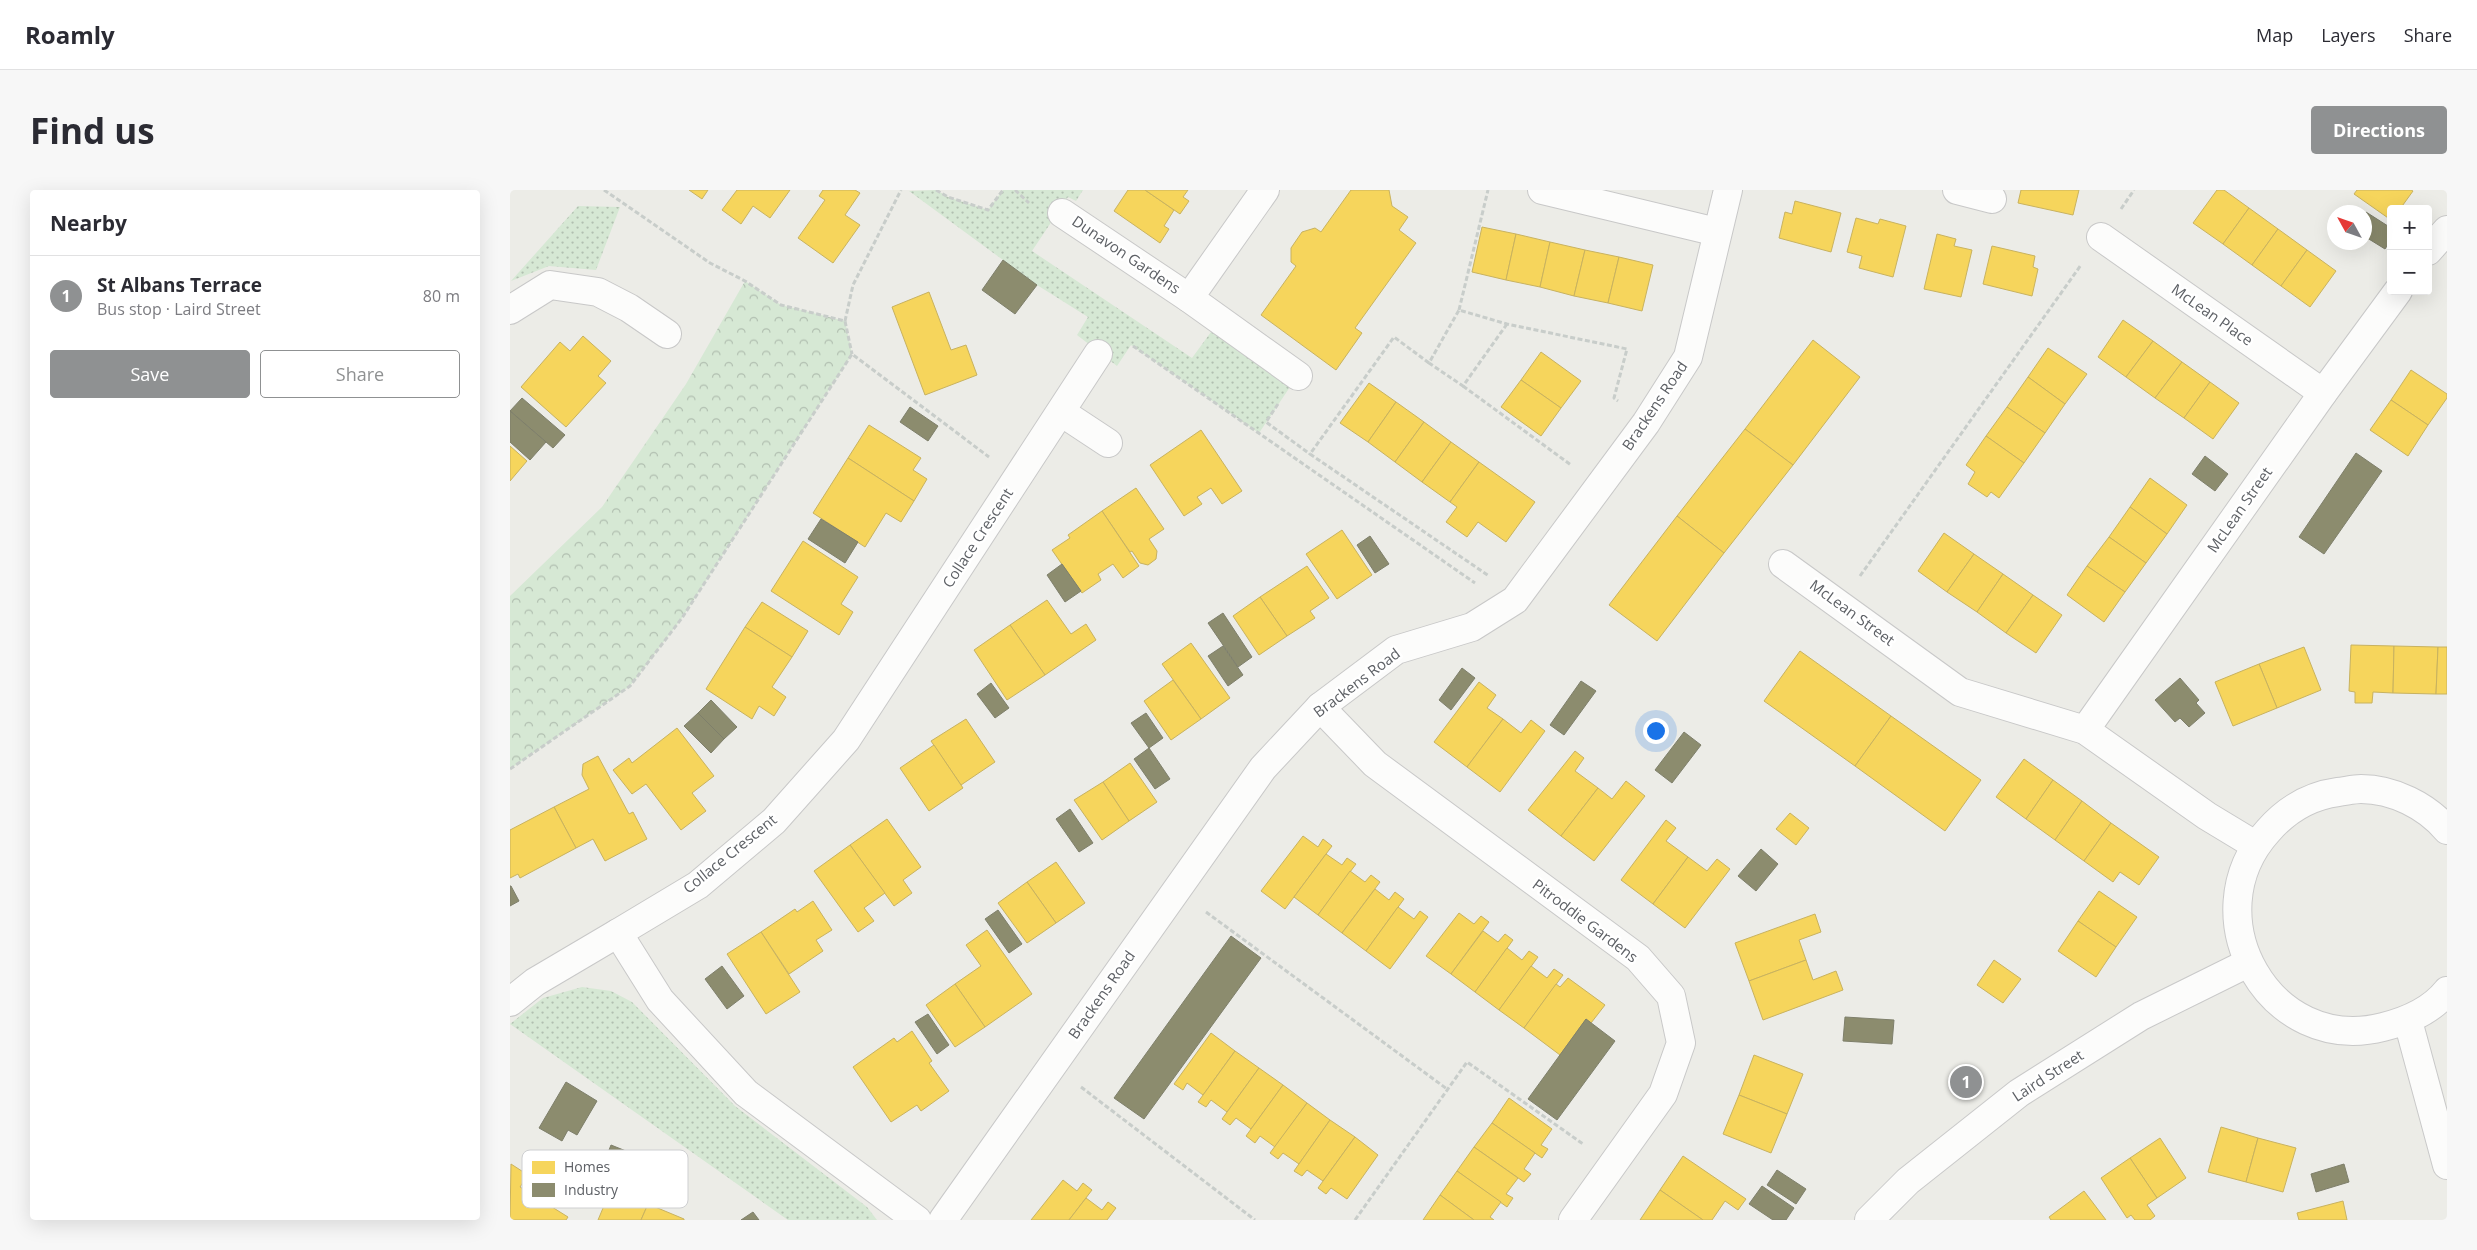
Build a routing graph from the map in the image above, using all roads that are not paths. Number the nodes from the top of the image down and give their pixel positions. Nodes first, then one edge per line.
1 (1265, 190) edge
2 (1542, 190) edge
3 (1728, 190) edge
4 (1958, 190) edge
5 (1992, 198) dead end
6 (1062, 212) dead end
7 (2447, 230) edge
8 (1718, 232) junction
9 (2101, 237) road end
10 (2429, 250) edge
11 (2395, 295) edge
12 (1189, 298) junction
13 (510, 310) edge
14 (667, 334) dead end
15 (1098, 354) road end
16 (1298, 376) road end
17 (2323, 393) junction
18 (1061, 412) junction
19 (1108, 443) dead end
20 (1783, 564) dead end
21 (1320, 707) junction
22 (2085, 730) junction
23 (2447, 830) edge
24 (2255, 845) junction
25 (618, 933) junction
26 (2248, 963) junction
27 (2447, 991) edge
28 (510, 1002) edge
29 (2408, 1021) junction
30 (2447, 1165) edge
31 (917, 1220) edge
32 (943, 1220) edge
33 (1573, 1220) edge
34 (1869, 1220) edge

1 - 12 street, Dunavon Gardens
2 - 8 street
3 - 8 street, Brackens Road
4 - 5 street
6 - 12 street, Dunavon Gardens
7 - 10 street
8 - 21 street, Brackens Road
9 - 17 street, McLean Place
11 - 17 street, McLean Street
12 - 16 street, Dunavon Gardens
13 - 14 street
15 - 18 street, Collace Crescent
17 - 22 street, McLean Street
18 - 19 street
18 - 25 street, Collace Crescent
20 - 22 street, McLean Street
21 - 32 street, Brackens Road
21 - 33 street, Pitroddie Gardens
22 - 24 street, McLean Street
23 - 24 street
24 - 26 street
25 - 28 street, Collace Crescent
25 - 31 street
26 - 29 street
26 - 34 street, Laird Street
27 - 29 street
29 - 30 street

